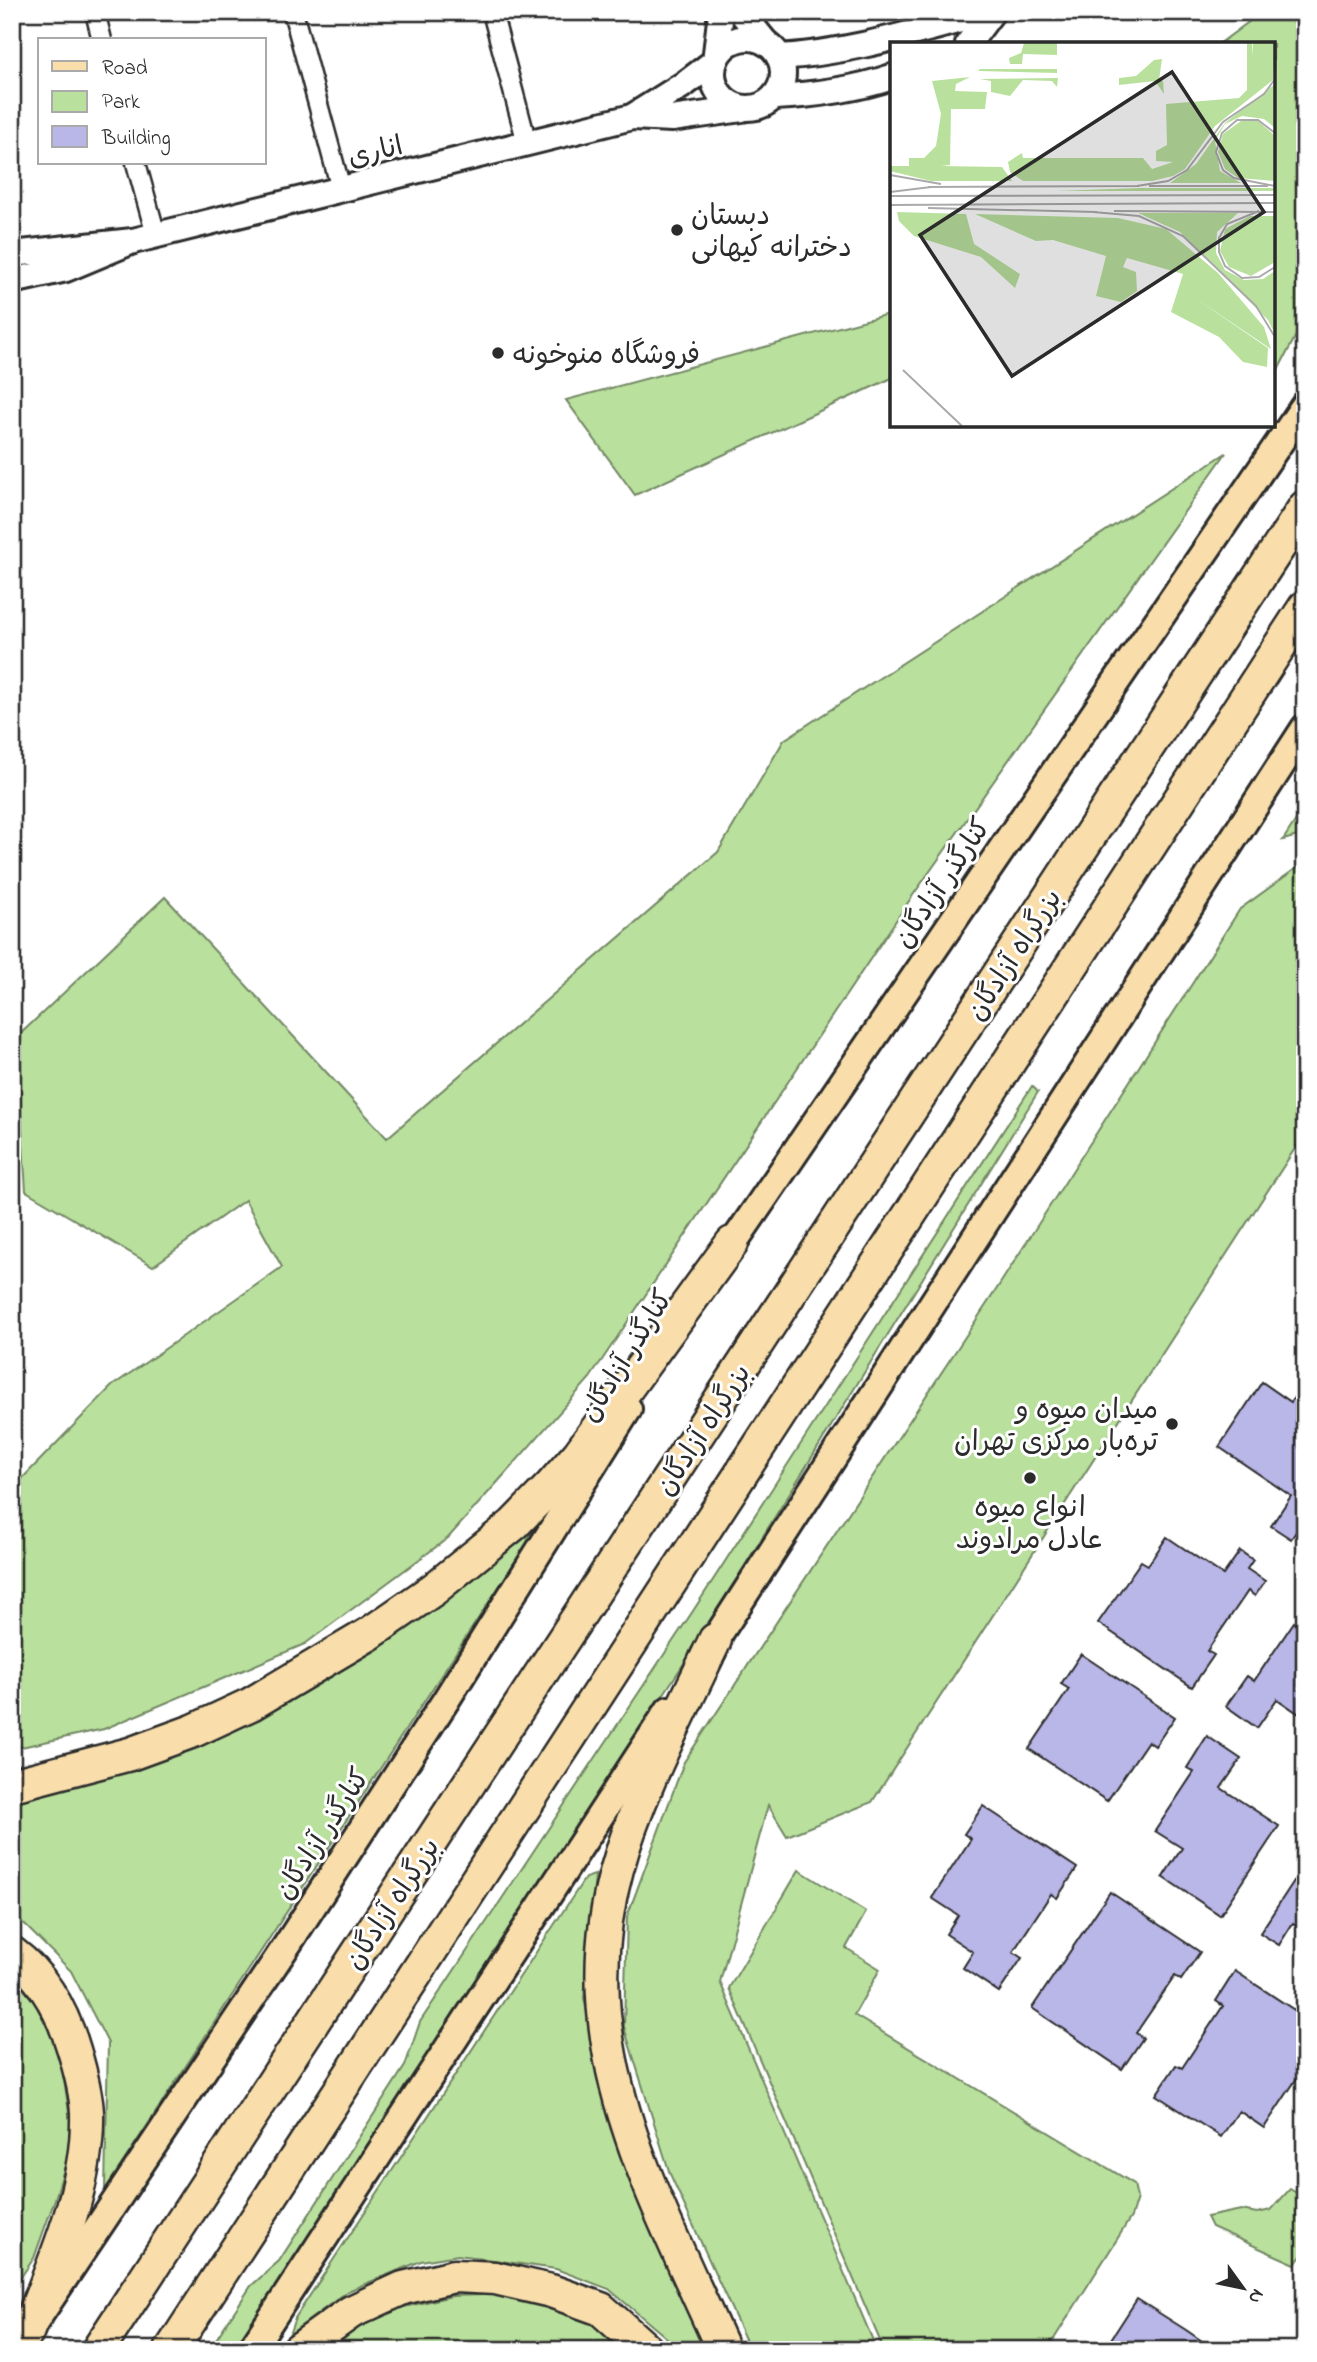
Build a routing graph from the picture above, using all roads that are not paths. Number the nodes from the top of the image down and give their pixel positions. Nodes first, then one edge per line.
1 (95, 12) edge
2 (293, 12) edge
3 (492, 12) edge
4 (721, 12) edge
5 (741, 12) edge
6 (991, 12) edge
7 (102, 38) edge
8 (969, 42) edge
9 (772, 50) junction
10 (715, 61) junction
11 (890, 79) edge
12 (774, 97) junction
13 (742, 109) junction
14 (632, 117) junction
15 (527, 143) junction
16 (136, 164) edge
17 (341, 189) junction
18 (145, 238) junction
19 (12, 254) edge
20 (12, 281) edge
21 (1305, 405) edge
22 (1305, 507) edge
23 (1305, 607) edge
24 (1305, 728) edge
25 (732, 1243) junction
26 (715, 1640) junction
27 (12, 1785) edge
28 (12, 1953) edge
29 (22, 2341) edge
30 (98, 2350) edge
31 (171, 2350) edge
32 (251, 2350) edge
33 (298, 2350) edge
34 (647, 2350) edge
35 (723, 2350) edge

1 - 7 street
2 - 17 street
3 - 15 street
4 - 10 street
5 - 9 street
6 - 8 street
6 - 9 street
9 - 10 street
9 - 12 street
10 - 13 street
10 - 14 street, اناری
11 - 12 street
12 - 13 street
13 - 14 street, اناری
14 - 15 street, اناری
15 - 17 street, اناری
16 - 18 street
17 - 18 street, اناری
18 - 19 street, اناری
18 - 20 street, اناری
21 - 25 main road, کنارگذر آزادگان
22 - 30 highway, بزرگراه آزادگان
23 - 31 highway, بزرگراه آزادگان
24 - 26 main road
25 - 27 highway
25 - 29 main road, کنارگذر آزادگان
26 - 32 main road
26 - 35 highway
28 - 29 highway
33 - 34 highway

